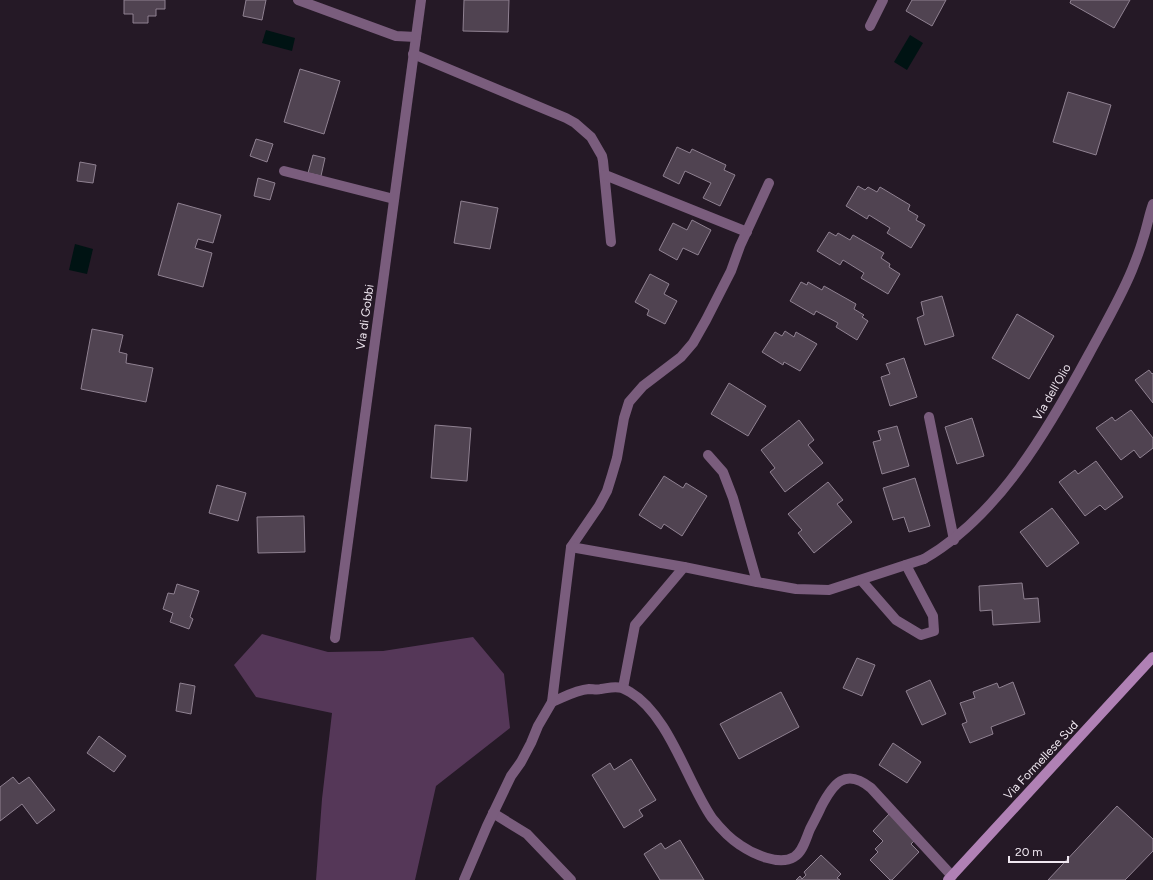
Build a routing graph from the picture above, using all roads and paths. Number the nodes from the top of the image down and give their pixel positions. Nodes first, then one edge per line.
1 (298, 0) edge
2 (421, 0) edge
3 (883, 0) edge
4 (870, 26) dead end
5 (416, 37) junction
6 (413, 54) junction
7 (284, 171) dead end
8 (605, 175) junction
9 (769, 183) dead end
10 (394, 199) junction
11 (1153, 204) edge
12 (747, 232) junction
13 (611, 242) dead end
14 (929, 417) dead end
15 (708, 455) dead end
16 (954, 540) junction
17 (571, 547) junction
18 (906, 565) junction
19 (684, 567) junction
20 (861, 580) junction
21 (757, 582) junction
22 (335, 638) dead end
23 (1153, 657) edge
24 (623, 688) junction
25 (552, 702) junction
26 (493, 813) junction
27 (950, 878) edge
28 (464, 880) edge
29 (571, 880) edge

1 - 5 street
2 - 5 street, Via di Gobbi
3 - 4 street
5 - 6 street, Via di Gobbi
6 - 8 street
6 - 10 street, Via di Gobbi
7 - 10 street
8 - 12 street
8 - 13 street
9 - 12 street
10 - 22 street, Via di Gobbi
11 - 16 street, Via dell'Olio
12 - 17 street
14 - 16 street
15 - 21 street
16 - 18 street, Via dell'Olio
17 - 19 street, Via dell'Olio
17 - 25 street
18 - 20 street, Via dell'Olio
18 - 20 street
19 - 21 street, Via dell'Olio
19 - 24 street
20 - 21 street, Via dell'Olio
23 - 27 street, Via Formellese Sud
24 - 25 street
24 - 27 street
25 - 26 street
26 - 28 street
26 - 29 street

